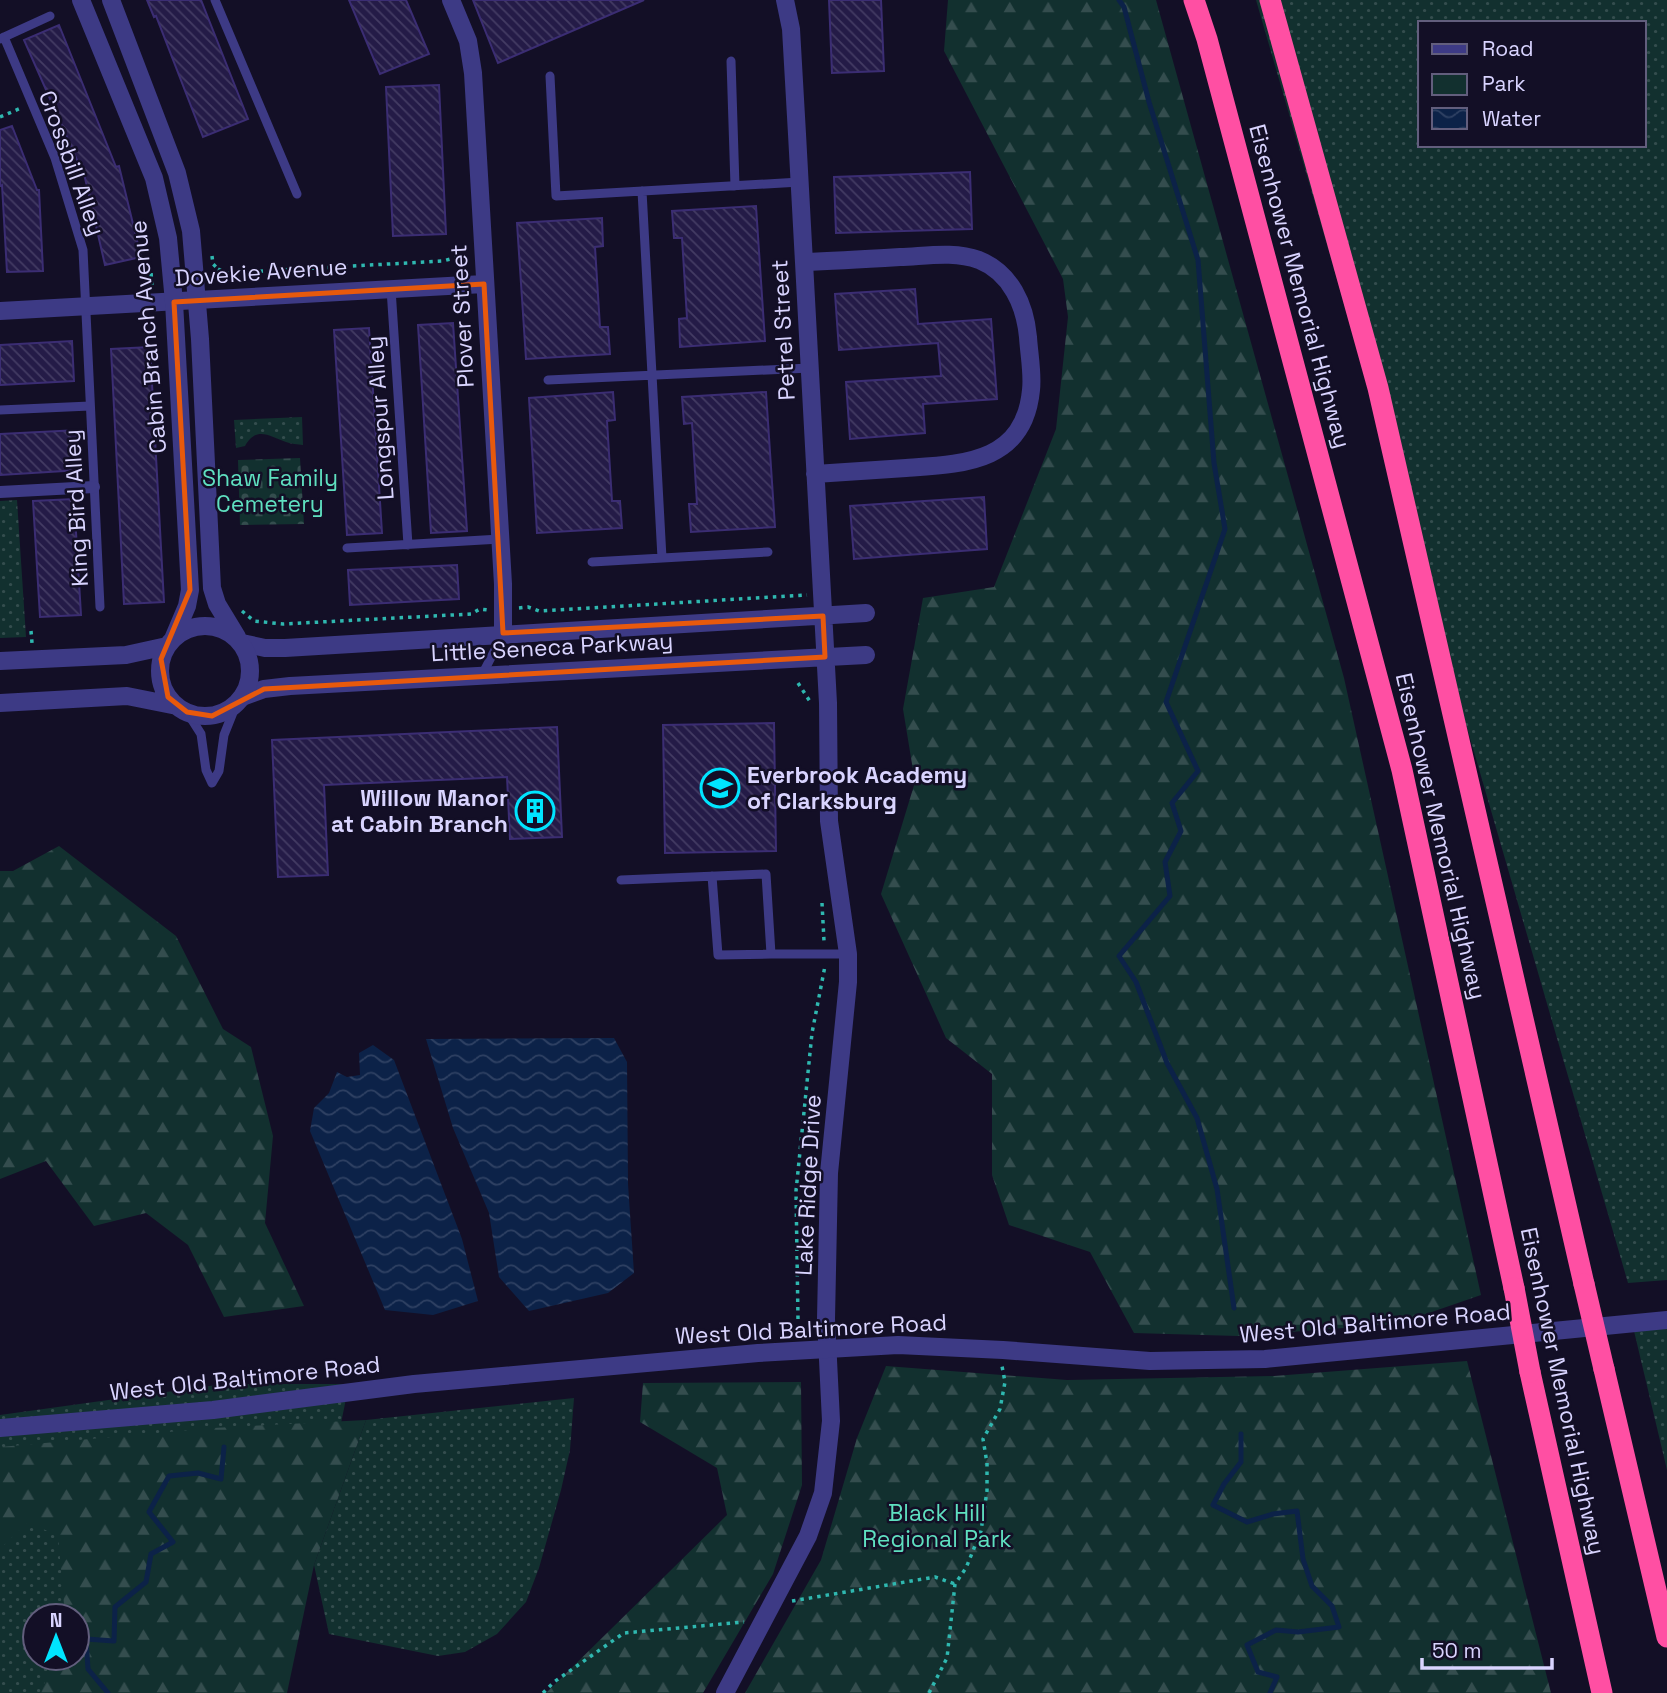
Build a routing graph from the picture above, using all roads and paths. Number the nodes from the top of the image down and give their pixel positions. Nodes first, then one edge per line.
1 (81, 0) edge
2 (111, 0) edge
3 (215, 0) edge
4 (451, 0) edge
5 (785, 0) edge
6 (1194, 0) edge
7 (1270, 0) edge
8 (50, 16) dead end
9 (2, 38) edge
10 (732, 61) dead end
11 (550, 76) dead end
12 (31, 104) junction
13 (0, 117) edge
14 (800, 182) junction
15 (735, 186) junction
16 (642, 191) junction
17 (297, 194) dead end
18 (804, 262) junction
19 (459, 268) dead end
20 (218, 269) dead end
21 (484, 284) junction
22 (391, 289) junction
23 (198, 300) junction
24 (174, 302) junction
25 (84, 306) junction
26 (0, 311) edge
27 (810, 368) junction
28 (652, 375) junction
29 (548, 380) dead end
30 (90, 406) junction
31 (0, 410) edge
32 (816, 474) junction
33 (94, 487) junction
34 (0, 492) edge
35 (500, 539) junction
36 (408, 545) junction
37 (347, 548) dead end
38 (768, 552) dead end
39 (662, 558) junction
40 (592, 562) dead end
41 (822, 594) junction
42 (234, 603) dead end
43 (100, 607) dead end
44 (513, 609) dead end
45 (490, 610) dead end
46 (866, 613) dead end
47 (823, 616) junction
48 (503, 634) junction
49 (239, 640) junction
50 (170, 643) junction
51 (866, 655) dead end
52 (825, 657) junction
53 (0, 661) edge
54 (482, 675) junction
55 (798, 683) dead end
56 (239, 701) junction
57 (0, 703) edge
58 (811, 703) dead end
59 (182, 709) junction
60 (712, 876) junction
61 (621, 880) dead end
62 (821, 898) dead end
63 (824, 953) junction
64 (771, 954) junction
65 (848, 954) junction
66 (798, 1319) dead end
67 (1667, 1320) edge
68 (828, 1349) junction
69 (1003, 1350) junction
70 (0, 1428) edge
71 (955, 1584) junction
72 (769, 1614) junction
73 (1667, 1637) edge
74 (543, 1693) edge
75 (725, 1693) edge
76 (929, 1693) edge
77 (1602, 1693) edge

1 - 24 street, Cabin Branch Avenue
2 - 23 street, Cabin Branch Avenue
3 - 17 lane
4 - 21 street, Plover Street
5 - 14 street, Petrel Street
6 - 77 highway, Eisenhower Memorial Highway, bridge
7 - 73 highway, Eisenhower Memorial Highway, bridge
8 - 9 lane, Crossbill Alley
9 - 12 lane, Crossbill Alley
10 - 15 lane
11 - 16 lane
12 - 13 path
12 - 25 lane, Crossbill Alley
14 - 15 lane
14 - 18 street, Petrel Street
15 - 16 lane
16 - 28 lane
18 - 27 street, Petrel Street
18 - 32 street
19 - 20 path
21 - 22 street, Dovekie Avenue
21 - 35 street, Plover Street
22 - 23 street, Dovekie Avenue
22 - 36 lane, Longspur Alley
23 - 24 street, Dovekie Avenue
23 - 49 street, Cabin Branch Avenue
24 - 25 street, Dovekie Avenue
24 - 50 street, Cabin Branch Avenue
25 - 26 street, Dovekie Avenue
25 - 30 lane, King Bird Alley
27 - 28 lane
27 - 32 street, Petrel Street
28 - 29 lane
28 - 39 lane
30 - 31 lane, King Bird Alley
30 - 33 lane, King Bird Alley
32 - 41 street, Petrel Street
33 - 34 street
33 - 43 lane, King Bird Alley
35 - 36 lane
35 - 48 street, Plover Street
36 - 37 lane
38 - 39 lane
39 - 40 lane
41 - 44 path
41 - 47 street, Petrel Street
42 - 45 path
46 - 47 street, Little Seneca Parkway
47 - 48 street, Little Seneca Parkway
47 - 52 street, Petrel Street
48 - 49 street, Little Seneca Parkway
48 - 54 lane
49 - 50 street
49 - 56 street
50 - 53 street
50 - 59 street
51 - 52 street, Little Seneca Parkway
52 - 54 street, Little Seneca Parkway
52 - 65 street, Lake Ridge Drive
54 - 56 street, Little Seneca Parkway
55 - 58 path
56 - 59 street
56 - 59 lane
57 - 59 street
60 - 61 lane
60 - 64 lane
60 - 64 lane
62 - 63 path
63 - 64 lane
63 - 65 lane
63 - 66 path
65 - 68 street, Lake Ridge Drive
67 - 69 street, West Old Baltimore Road
68 - 69 street, West Old Baltimore Road
68 - 70 street, West Old Baltimore Road
68 - 72 street, Lake Ridge Drive
69 - 71 path
71 - 72 path
71 - 76 path
72 - 74 path
72 - 75 street, Lake Ridge Drive

